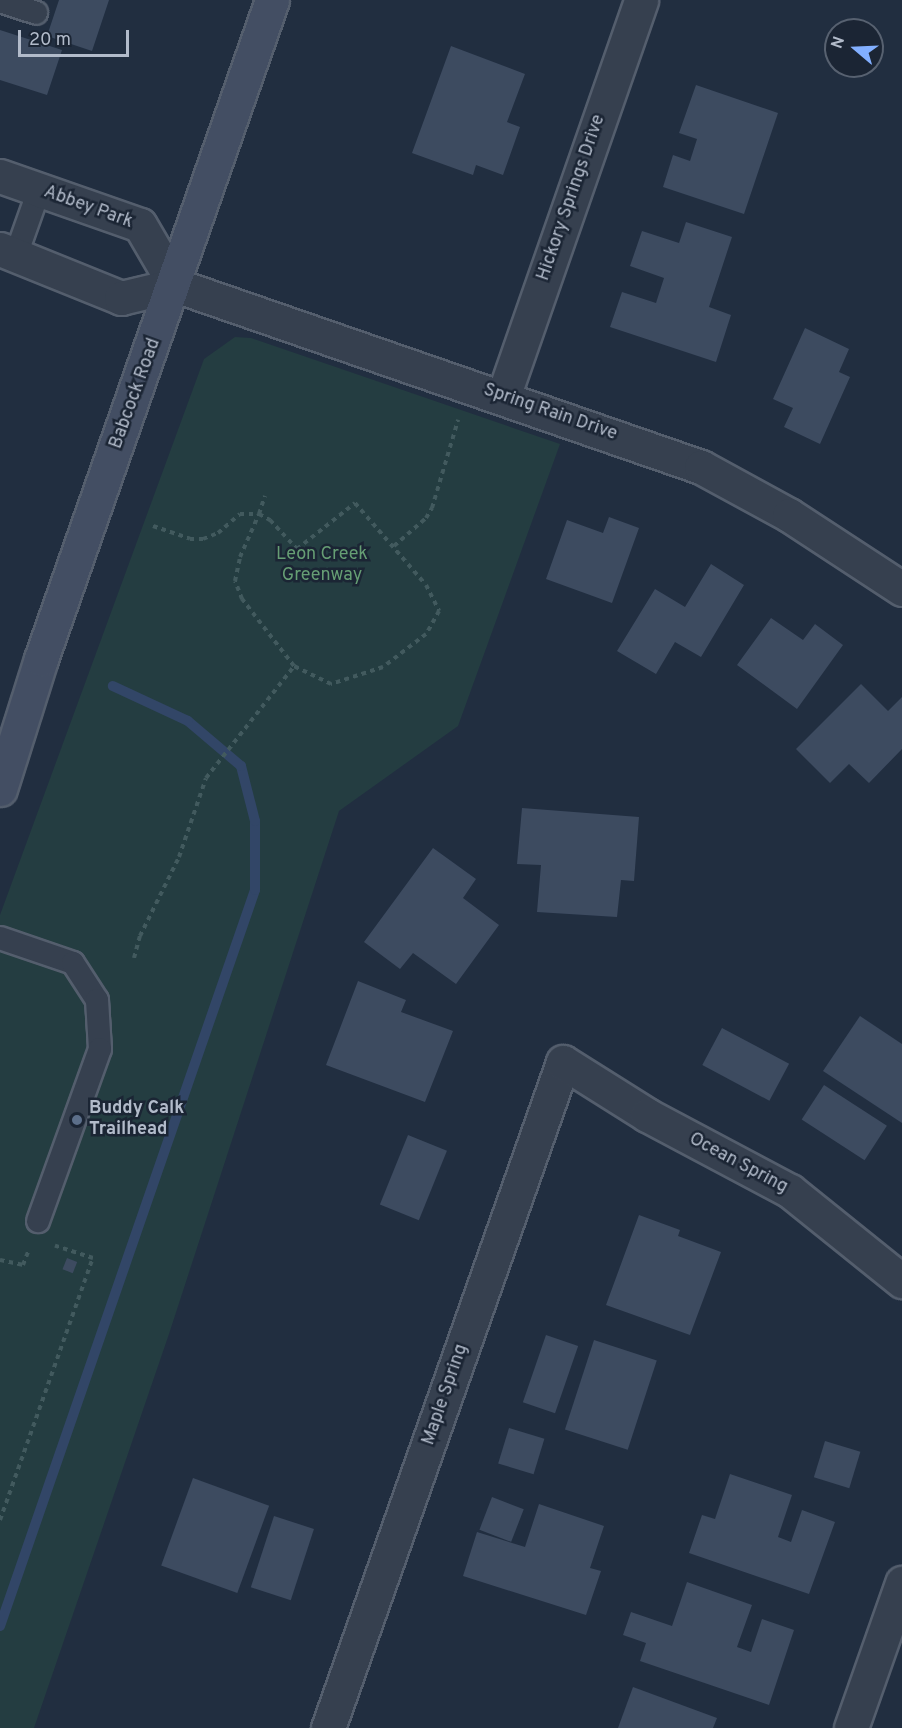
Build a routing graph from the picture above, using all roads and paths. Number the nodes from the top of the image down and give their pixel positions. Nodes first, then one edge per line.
1 (272, 0) edge
2 (641, 0) edge
3 (0, 1) edge
4 (36, 13) dead end
5 (0, 176) edge
6 (39, 190) junction
7 (8, 252) edge
8 (175, 285) junction
9 (502, 397) junction
10 (459, 415) dead end
11 (265, 496) dead end
12 (259, 514) junction
13 (153, 526) dead end
14 (394, 546) junction
15 (297, 549) junction
16 (286, 559) dead end
17 (902, 589) edge
18 (294, 666) junction
19 (0, 789) edge
20 (0, 938) edge
21 (134, 958) dead end
22 (563, 1062) joint
23 (35, 1230) junction
24 (0, 1260) edge
25 (902, 1281) edge
26 (0, 1520) edge
27 (902, 1583) edge
28 (328, 1728) edge
29 (850, 1728) edge

1 - 8 main road, Babcock Road
2 - 9 street, Hickory Springs Drive
3 - 4 lane
5 - 6 street, Abbey Park
6 - 7 lane
6 - 8 street, Abbey Park
7 - 8 street
8 - 9 street, Spring Rain Drive
8 - 19 main road, Babcock Road
9 - 17 street, Spring Rain Drive
10 - 14 path
11 - 12 path
12 - 13 path
12 - 15 path
12 - 18 path
14 - 15 path
14 - 18 path
15 - 16 path
18 - 21 path
20 - 23 lane
22 - 25 street, Ocean Spring
22 - 28 street, Maple Spring
23 - 24 path
23 - 26 path
27 - 29 street

